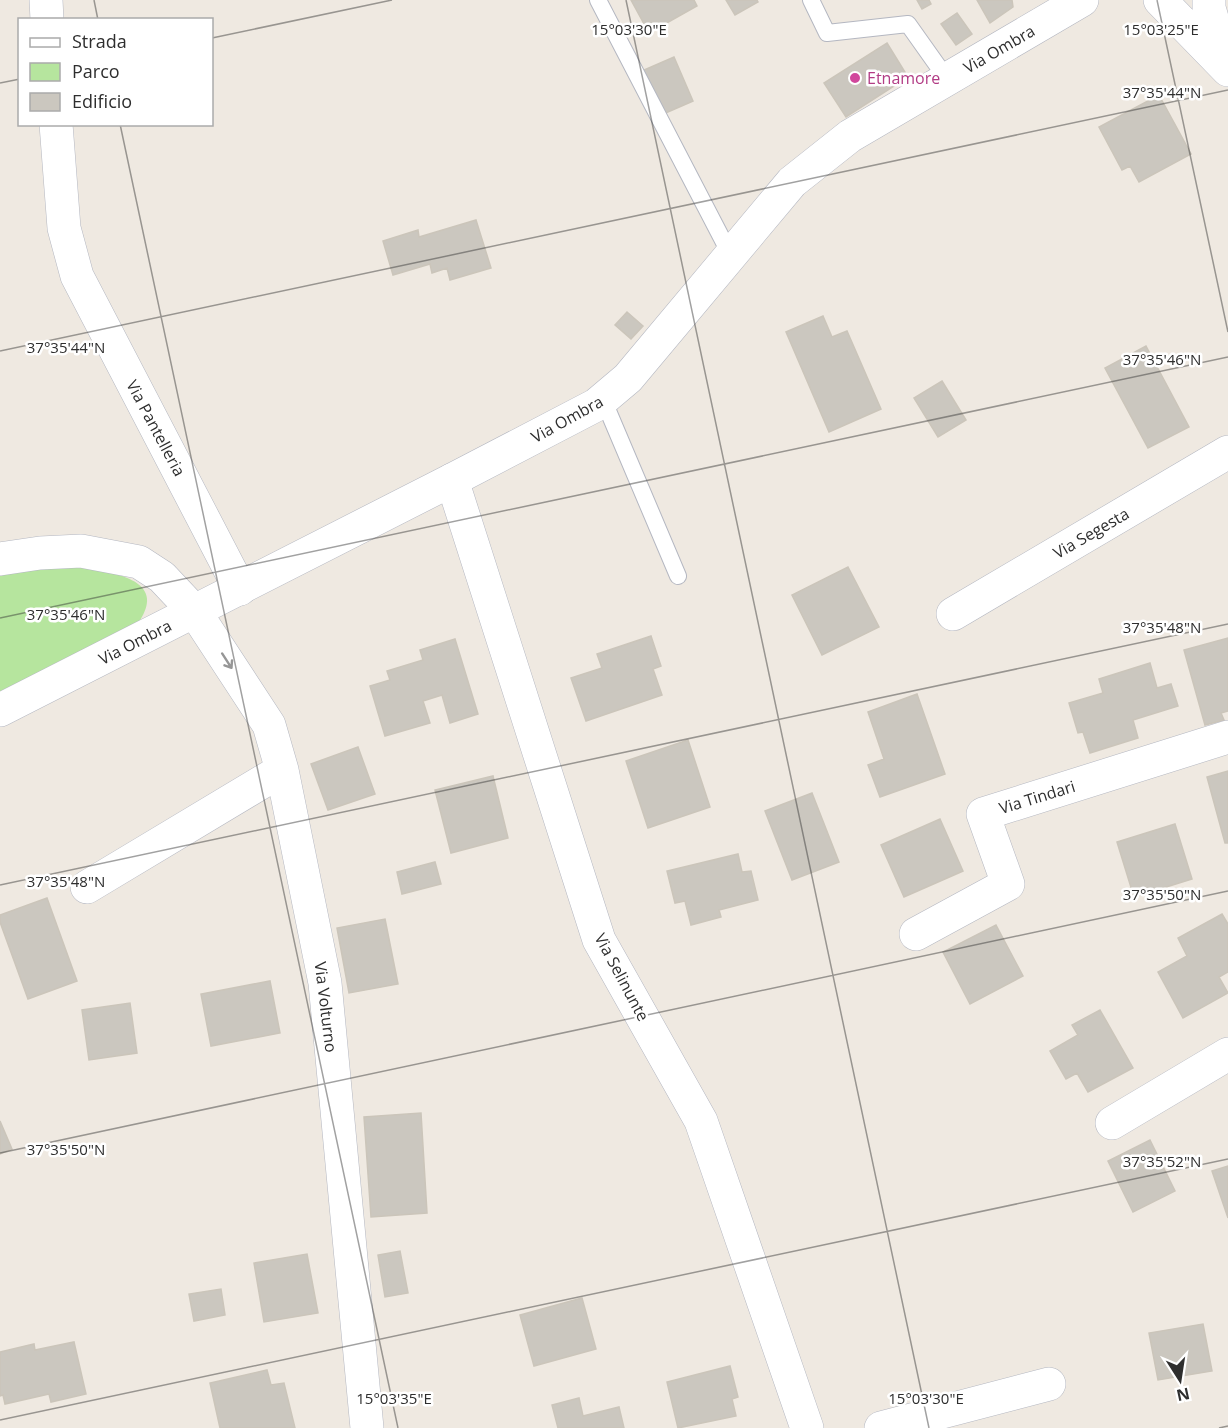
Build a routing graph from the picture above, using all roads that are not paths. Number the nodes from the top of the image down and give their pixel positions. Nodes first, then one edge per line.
1 (46, 0) edge
2 (598, 0) edge
3 (811, 0) edge
4 (1082, 0) edge
5 (1161, 0) edge
6 (1209, 0) edge
7 (47, 18) edge
8 (1228, 69) edge
9 (947, 79) junction
10 (56, 126) edge
11 (730, 254) junction
12 (603, 399) junction
13 (1228, 453) edge
14 (452, 480) junction
15 (0, 559) edge
16 (678, 576) dead end
17 (240, 588) junction
18 (195, 612) junction
19 (953, 614) dead end
20 (0, 710) edge
21 (1228, 737) edge
22 (282, 771) junction
23 (87, 887) dead end
24 (916, 934) dead end
25 (1228, 1054) edge
26 (1112, 1123) dead end
27 (1049, 1384) dead end
28 (970, 1416) edge
29 (367, 1428) edge
30 (807, 1428) edge
31 (881, 1428) edge

1 - 7 street
2 - 11 lane
3 - 9 lane
4 - 9 street, Via Ombra
5 - 8 street
6 - 8 street
9 - 11 street, Via Ombra
10 - 17 street, Via Pantelleria
11 - 12 street, Via Ombra
12 - 14 street, Via Ombra
12 - 16 lane
13 - 19 street, Via Segesta
14 - 17 street, Via Ombra
14 - 30 street, Via Selinunte
15 - 18 street, Via Volturno
17 - 18 street, Via Ombra
18 - 20 street, Via Ombra
18 -> 22 street, Via Volturno
21 - 24 street, Via Tindari
22 - 23 street
22 - 29 street, Via Volturno
25 - 26 street
27 - 28 street
28 - 31 street

